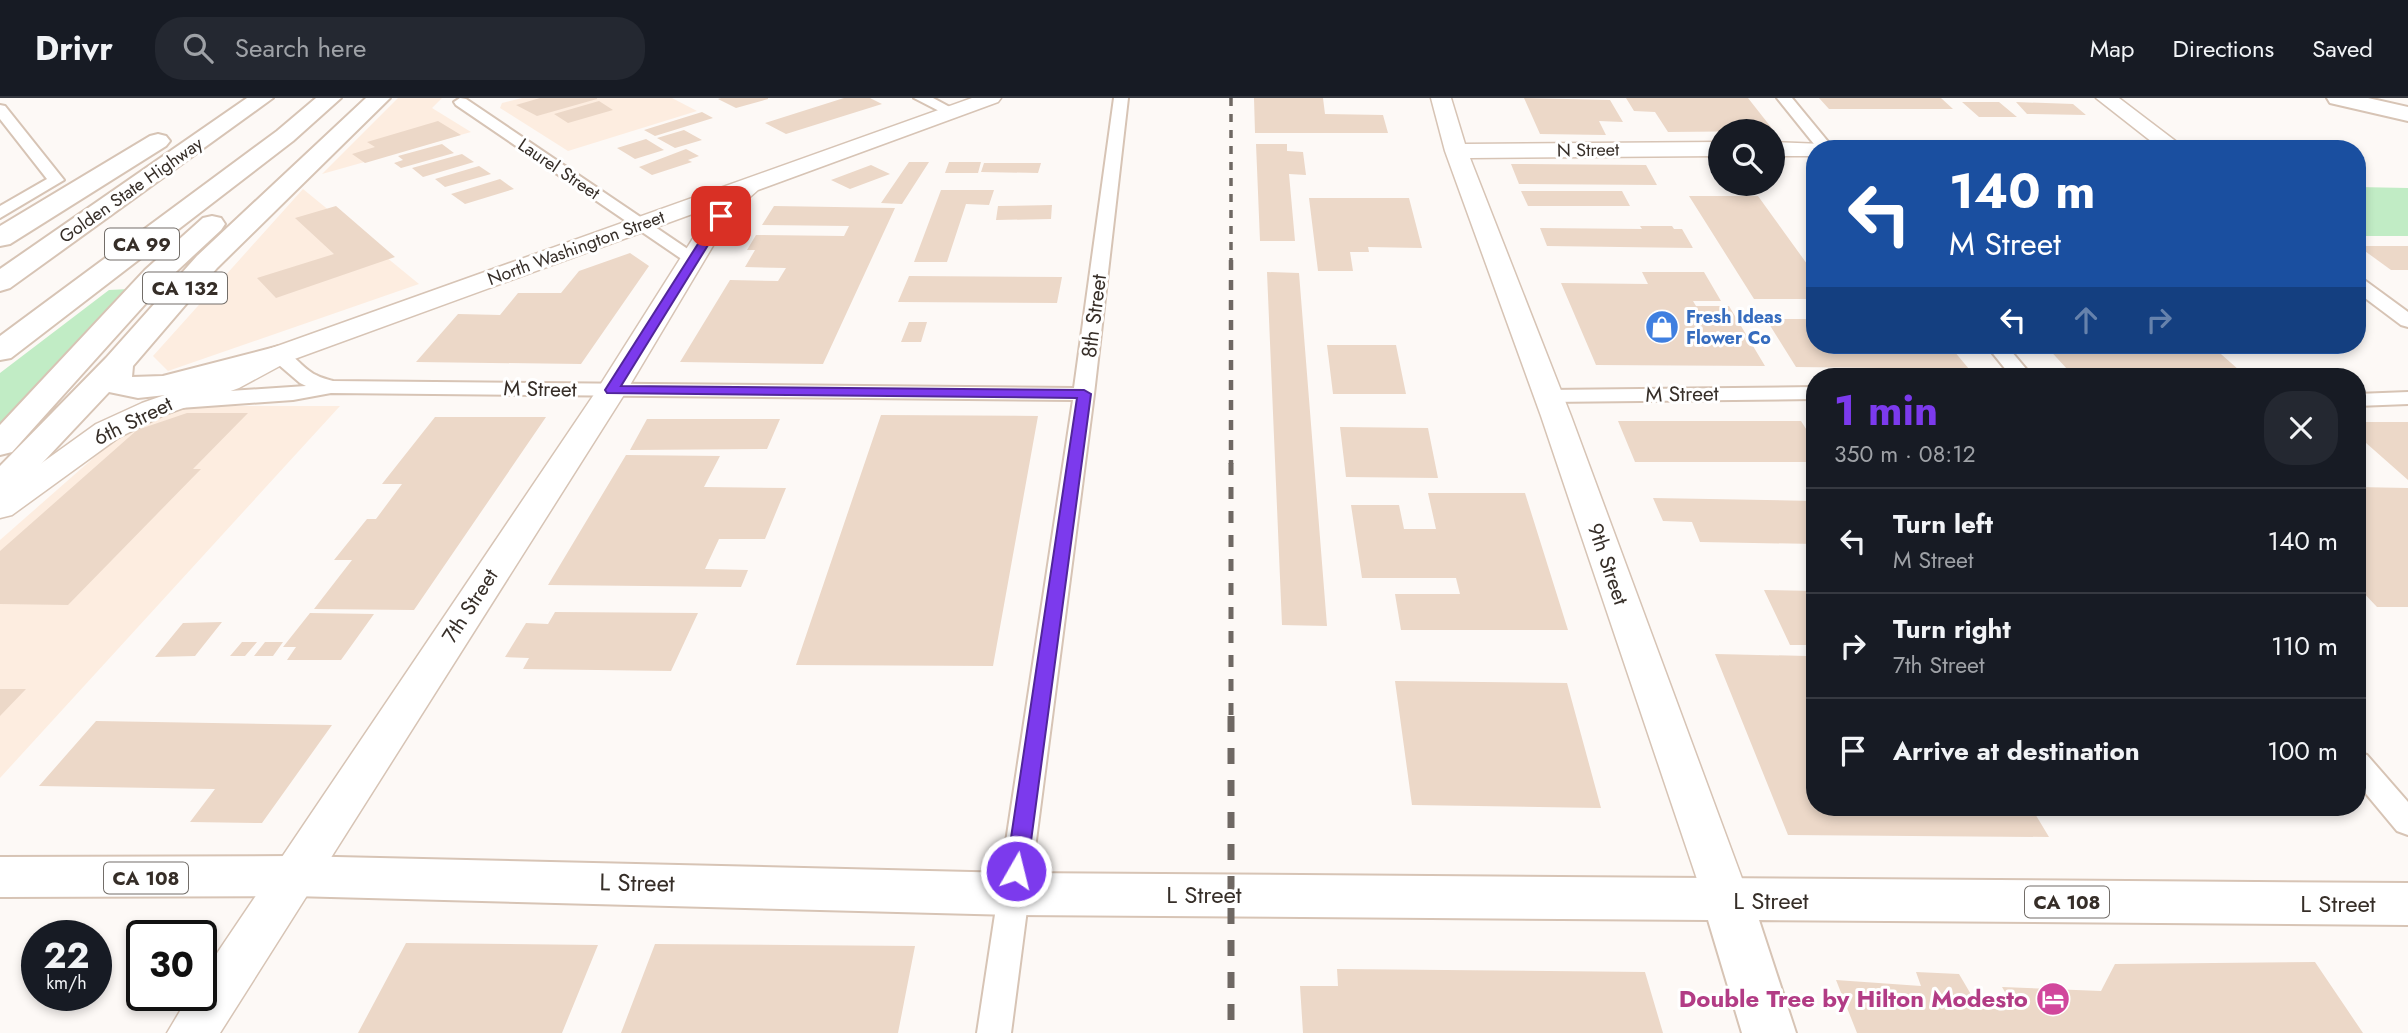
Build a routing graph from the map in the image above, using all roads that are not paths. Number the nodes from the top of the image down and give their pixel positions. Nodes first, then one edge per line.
1 (262, 98) edge
2 (330, 98) edge
3 (351, 98) edge
4 (379, 98) edge
5 (921, 98) edge
6 (991, 98) edge
7 (1121, 98) edge
8 (1441, 98) edge
9 (1784, 98) edge
10 (2106, 98) edge
11 (2338, 98) edge
12 (469, 100) edge
13 (0, 109) edge
14 (952, 112) junction
15 (2408, 114) edge
16 (1819, 140) edge
17 (2163, 140) edge
18 (179, 141) junction
19 (1708, 149) edge
20 (1785, 149) edge
21 (1806, 149) edge
22 (1456, 151) junction
23 (752, 184) junction
24 (0, 212) edge
25 (640, 225) junction
26 (0, 238) edge
27 (0, 257) edge
28 (692, 258) junction
29 (0, 282) edge
30 (2366, 290) edge
31 (2408, 321) edge
32 (0, 351) edge
33 (2004, 354) edge
34 (279, 355) junction
35 (117, 365) junction
36 (2015, 368) edge
37 (331, 387) junction
38 (612, 390) junction
39 (1806, 393) edge
40 (1084, 394) junction
41 (1548, 396) junction
42 (2408, 398) edge
43 (2366, 400) edge
44 (153, 409) junction
45 (0, 445) edge
46 (0, 486) edge
47 (0, 508) edge
48 (2366, 774) edge
49 (2408, 824) edge
50 (293, 876) junction
51 (0, 877) edge
52 (1013, 894) junction
53 (1727, 900) junction
54 (2408, 904) edge
55 (192, 1033) edge
56 (994, 1033) edge
57 (1769, 1033) edge

1 - 18 main road, Golden State Highway / CA 99
2 - 32 main road, CA 99
3 - 45 main road
4 - 35 main road, CA 132
5 - 14 street
6 - 14 street, North Washington Street
7 - 40 street, 8th Street
8 - 22 street, 9th Street
9 - 16 street
10 - 17 street
11 - 15 main road
12 - 25 street, Laurel Street
13 - 24 street
14 - 23 street, North Washington Street
18 - 26 main road
18 - 27 main road
18 - 29 main road, Golden State Highway / CA 99
19 - 22 street, N Street
20 - 21 street
22 - 41 street, 9th Street
23 - 25 street, North Washington Street
23 - 28 street, 7th Street
25 - 28 street, Laurel Street
25 - 34 street, North Washington Street
28 - 38 street, 7th Street
30 - 31 street
33 - 36 street
34 - 35 main road
34 - 37 street, M Street
34 - 44 street, 6th Street
35 - 46 main road, CA 132
37 - 38 street, M Street
37 - 44 street, M Street
38 - 40 street, M Street
38 - 50 street, 7th Street
39 - 41 street, M Street
40 - 52 street, 8th Street
41 - 53 street, 9th Street
42 - 43 street
44 - 47 street, 6th Street
48 - 49 street
50 - 51 main road, L Street / CA 108
50 - 52 main road, L Street / CA 108
50 - 55 street, 7th Street
52 - 53 main road, L Street / CA 108
52 - 56 street, 8th Street
53 - 54 main road, L Street / CA 108
53 - 57 main road, 9th Street

